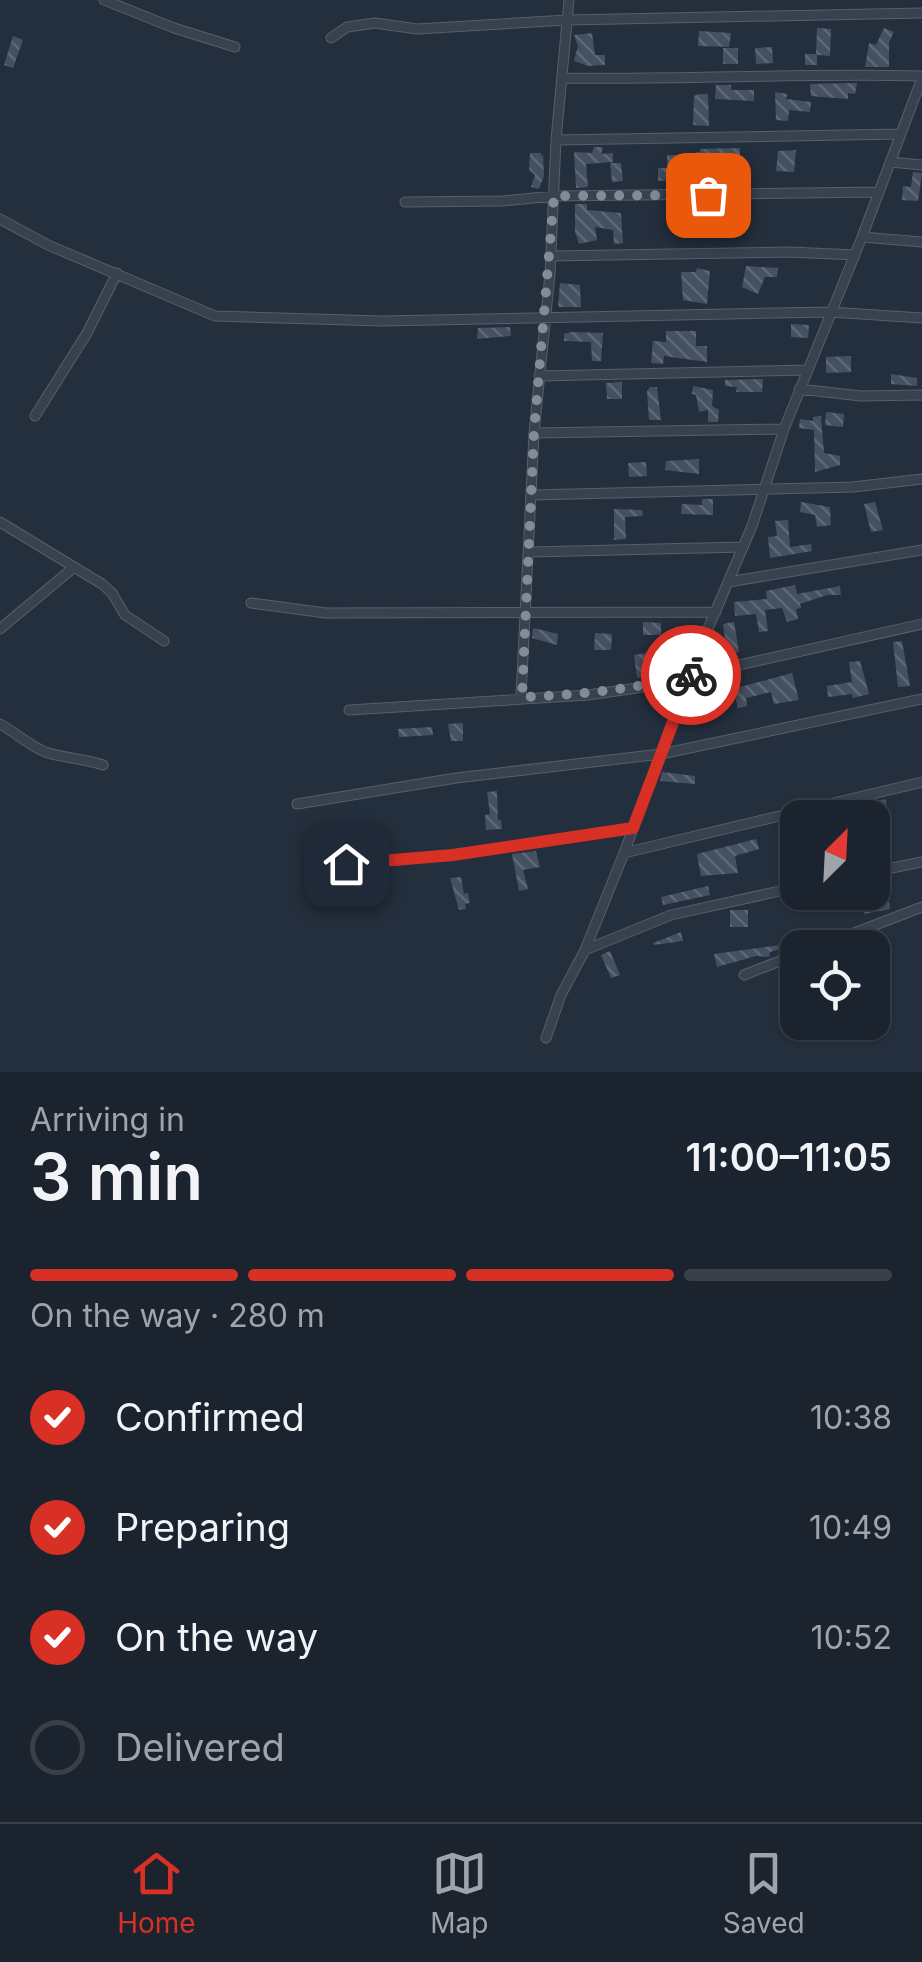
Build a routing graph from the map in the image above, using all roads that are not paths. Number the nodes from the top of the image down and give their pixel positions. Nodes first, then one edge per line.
1 (104, 0) edge
2 (569, 0) edge
3 (922, 13) edge
4 (567, 20) junction
5 (330, 38) dead end
6 (236, 47) dead end
7 (922, 77) edge
8 (562, 78) junction
9 (918, 98) edge
10 (901, 134) junction
11 (556, 140) junction
12 (890, 162) junction
13 (922, 165) edge
14 (877, 192) junction
15 (554, 196) junction
16 (405, 202) dead end
17 (0, 219) edge
18 (862, 238) junction
19 (922, 242) edge
20 (855, 255) junction
21 (551, 256) junction
22 (117, 272) junction
23 (830, 312) junction
24 (545, 318) junction
25 (922, 318) edge
26 (808, 370) junction
27 (539, 376) junction
28 (800, 390) junction
29 (922, 395) edge
30 (35, 416) dead end
31 (784, 429) junction
32 (534, 432) junction
33 (922, 479) edge
34 (764, 490) junction
35 (532, 495) junction
36 (0, 522) edge
37 (743, 547) junction
38 (922, 550) edge
39 (530, 552) junction
40 (73, 568) junction
41 (728, 582) junction
42 (252, 603) dead end
43 (716, 612) junction
44 (525, 614) junction
45 (922, 624) edge
46 (0, 628) edge
47 (164, 641) dead end
48 (692, 674) junction
49 (522, 697) junction
50 (922, 700) edge
51 (349, 710) dead end
52 (0, 724) edge
53 (661, 754) junction
54 (103, 765) dead end
55 (922, 782) edge
56 (297, 804) dead end
57 (633, 828) junction
58 (624, 852) junction
59 (922, 862) edge
60 (311, 868) dead end
61 (890, 868) edge
62 (780, 891) edge
63 (922, 907) edge
64 (862, 930) edge
65 (586, 950) junction
66 (780, 961) edge
67 (744, 974) dead end
68 (546, 1038) dead end

1 - 6 street
2 - 4 street
3 - 4 street
4 - 5 street
4 - 8 street
7 - 8 street
7 - 9 street
8 - 11 street
9 - 10 street
10 - 11 street
10 - 12 street
11 - 15 street
12 - 13 street
12 - 14 street
14 - 15 street
14 - 18 street
15 - 16 street
15 - 21 street
17 - 22 street
18 - 19 street
18 - 20 street
20 - 21 street
20 - 23 street
21 - 24 street
22 - 24 street
22 - 30 street
23 - 24 street
23 - 25 street
23 - 26 street
24 - 27 street
26 - 27 street
26 - 28 street
27 - 32 street
28 - 29 street
28 - 31 street
31 - 32 street
31 - 34 street
32 - 35 street
33 - 34 street
34 - 35 street
34 - 37 street
35 - 39 street
36 - 40 street
37 - 39 street
37 - 41 street
38 - 41 street
39 - 44 street
40 - 46 street
40 - 47 street
41 - 43 street
42 - 44 street
43 - 44 street
43 - 48 street
44 - 49 street
45 - 48 street
48 - 49 street
48 - 53 street
49 - 51 street
50 - 53 street
52 - 54 street
53 - 56 street
53 - 57 street
55 - 58 street
57 - 58 street
57 - 60 street
58 - 65 street
59 - 61 street
62 - 65 street
63 - 64 street
65 - 68 street
66 - 67 street

